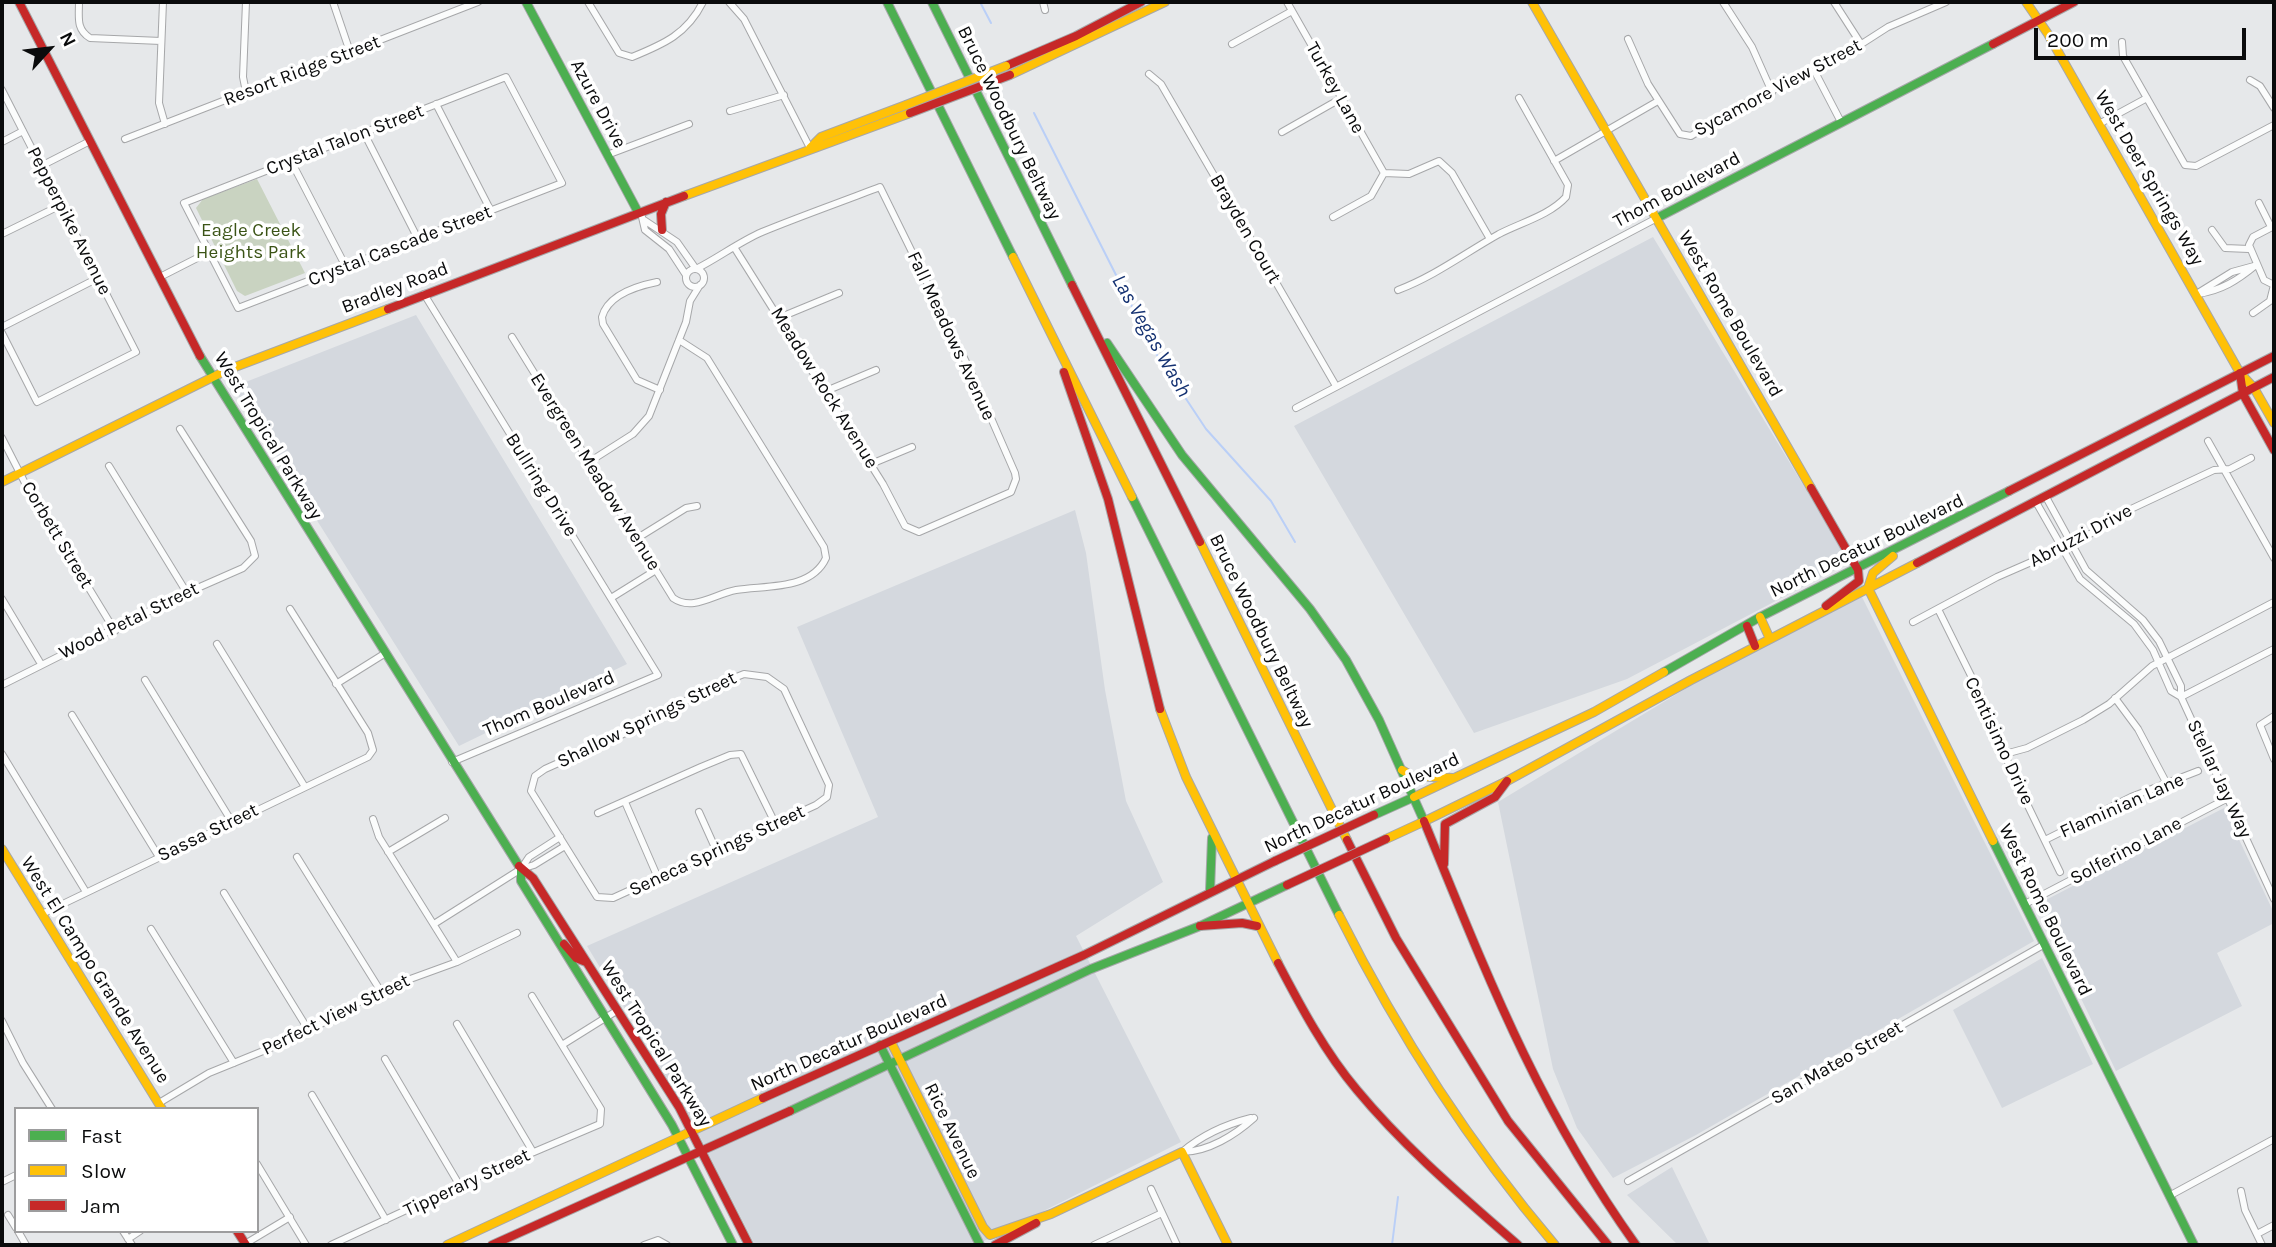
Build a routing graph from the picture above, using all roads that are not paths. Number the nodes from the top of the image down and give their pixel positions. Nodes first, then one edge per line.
1 (19, 2) edge
2 (79, 2) edge
3 (163, 2) edge
4 (246, 2) edge
5 (333, 2) edge
6 (478, 2) edge
7 (526, 2) edge
8 (588, 2) edge
9 (703, 2) edge
10 (729, 2) edge
11 (887, 2) edge
12 (932, 2) edge
13 (1043, 2) edge
14 (1142, 2) edge
15 (1165, 2) edge
16 (1287, 2) edge
17 (1532, 2) edge
18 (1723, 2) edge
19 (1834, 2) edge
20 (1946, 2) edge
21 (2026, 2) edge
22 (2074, 2) edge
23 (1045, 10) dead end
24 (1292, 11) junction
25 (2036, 20) junction
26 (1628, 39) dead end
27 (161, 41) junction
28 (2122, 42) dead end
29 (1232, 44) dead end
30 (1861, 44) junction
31 (350, 52) junction
32 (1008, 71) junction
33 (1815, 72) junction
34 (1149, 75) dead end
35 (2249, 80) dead end
36 (2, 90) edge
37 (246, 92) junction
38 (1772, 92) junction
39 (784, 95) junction
40 (1519, 98) dead end
41 (2147, 98) junction
42 (1340, 99) junction
43 (1658, 101) junction
44 (436, 104) junction
45 (2274, 108) edge
46 (730, 111) dead end
47 (1841, 122) junction
48 (165, 124) junction
49 (689, 124) dead end
50 (2099, 124) junction
51 (2274, 125) edge
52 (23, 131) junction
53 (1606, 131) junction
54 (1282, 132) dead end
55 (364, 133) junction
56 (125, 139) dead end
57 (90, 141) junction
58 (2, 142) edge
59 (810, 148) junction
60 (607, 155) junction
61 (1554, 160) junction
62 (291, 161) junction
63 (41, 166) junction
64 (1384, 173) junction
65 (562, 183) joint
66 (666, 202) junction
67 (2259, 203) dead end
68 (61, 205) junction
69 (491, 211) junction
70 (641, 216) junction
71 (1333, 217) dead end
72 (1657, 218) junction
73 (2273, 226) edge
74 (662, 230) junction
75 (2212, 230) dead end
76 (2, 234) edge
77 (418, 239) junction
78 (1490, 239) junction
79 (734, 247) junction
80 (2249, 249) junction
81 (209, 252) junction
82 (712, 262) junction
83 (2256, 265) junction
84 (346, 267) junction
85 (695, 269) junction
86 (703, 275) junction
87 (160, 277) junction
88 (98, 278) junction
89 (687, 279) junction
90 (657, 282) dead end
91 (700, 285) junction
92 (2274, 285) edge
93 (1074, 290) junction
94 (1398, 290) dead end
95 (839, 292) dead end
96 (424, 294) junction
97 (2197, 294) junction
98 (690, 301) junction
99 (2253, 313) dead end
100 (781, 317) junction
101 (2, 327) edge
102 (1048, 327) junction
103 (2, 333) edge
104 (512, 337) dead end
105 (679, 340) junction
106 (2274, 356) edge
107 (877, 370) dead end
108 (2240, 373) junction
109 (211, 377) junction
110 (2274, 377) edge
111 (1336, 386) junction
112 (2254, 388) junction
113 (660, 390) junction
114 (826, 391) junction
115 (2243, 394) junction
116 (1296, 408) dead end
117 (2274, 423) edge
118 (180, 429) dead end
119 (2, 438) edge
120 (2208, 441) dead end
121 (912, 447) dead end
122 (2274, 450) edge
123 (2251, 458) dead end
124 (589, 462) junction
125 (871, 464) junction
126 (109, 466) dead end
127 (2224, 470) junction
128 (20, 473) junction
129 (2, 482) edge
130 (2046, 496) junction
131 (2036, 502) junction
132 (697, 506) dead end
133 (911, 531) joint
134 (636, 539) junction
135 (2071, 545) junction
136 (1904, 546) junction
137 (2062, 549) junction
138 (2274, 558) edge
139 (656, 570) junction
140 (1858, 570) junction
141 (1868, 588) junction
142 (187, 593) junction
143 (611, 598) junction
144 (2, 599) edge
145 (2274, 602) edge
146 (290, 609) dead end
147 (1938, 610) junction
148 (1760, 617) junction
149 (1812, 617) junction
150 (1913, 622) dead end
151 (1747, 626) junction
152 (115, 631) junction
153 (1770, 639) junction
154 (217, 644) dead end
155 (1755, 646) junction
156 (2274, 649) edge
157 (384, 654) junction
158 (2168, 658) junction
159 (2158, 663) junction
160 (41, 664) junction
161 (658, 675) joint
162 (145, 680) dead end
163 (336, 684) junction
164 (2, 685) edge
165 (2181, 697) junction
166 (2116, 698) junction
167 (72, 715) dead end
168 (2274, 716) edge
169 (2, 754) edge
170 (2005, 754) junction
171 (2274, 759) edge
172 (452, 762) junction
173 (1401, 769) junction
174 (2198, 771) dead end
175 (1453, 778) junction
176 (1507, 781) junction
177 (2167, 784) junction
178 (305, 787) junction
179 (827, 797) joint
180 (1414, 797) junction
181 (2228, 798) junction
182 (625, 802) junction
183 (699, 812) dead end
184 (598, 813) dead end
185 (445, 818) dead end
186 (373, 819) dead end
187 (1425, 821) junction
188 (232, 822) junction
189 (775, 823) junction
190 (1212, 832) junction
191 (560, 838) junction
192 (2045, 840) junction
193 (565, 846) junction
194 (544, 848) junction
195 (2, 849) edge
196 (388, 852) junction
197 (717, 852) junction
198 (549, 856) junction
199 (159, 857) junction
200 (297, 857) dead end
201 (521, 869) junction
202 (1444, 871) junction
203 (2060, 872) dead end
204 (658, 878) junction
205 (1233, 879) junction
206 (1210, 891) junction
207 (86, 892) junction
208 (224, 893) dead end
209 (2274, 899) edge
210 (1246, 904) junction
211 (2025, 904) junction
212 (42, 914) junction
213 (434, 924) junction
214 (1200, 926) junction
215 (1257, 926) junction
216 (151, 929) dead end
217 (517, 933) dead end
218 (556, 938) junction
219 (2045, 944) junction
220 (457, 962) junction
221 (586, 962) junction
222 (380, 990) junction
223 (532, 996) dead end
224 (618, 1010) junction
225 (606, 1018) junction
226 (2, 1021) edge
227 (457, 1024) dead end
228 (309, 1031) junction
229 (891, 1042) junction
230 (562, 1045) junction
231 (880, 1045) junction
232 (385, 1059) dead end
233 (899, 1059) junction
234 (234, 1063) junction
235 (888, 1065) junction
236 (312, 1095) dead end
237 (160, 1106) edge
238 (51, 1107) edge
239 (693, 1131) junction
240 (937, 1136) junction
241 (679, 1138) junction
242 (2274, 1139) edge
243 (928, 1141) junction
244 (702, 1149) junction
245 (533, 1152) junction
246 (1181, 1152) junction
247 (688, 1156) junction
248 (259, 1167) edge
249 (1628, 1181) dead end
250 (961, 1184) junction
251 (460, 1186) junction
252 (1152, 1189) dead end
253 (2241, 1191) dead end
254 (2169, 1196) junction
255 (1162, 1213) junction
256 (1051, 1214) junction
257 (8, 1215) dead end
258 (290, 1217) junction
259 (386, 1220) junction
260 (14, 1224) edge
261 (2274, 1225) edge
262 (2257, 1234) junction
263 (974, 1237) junction
264 (666, 1243) edge
265 (245, 1245) edge
266 (306, 1245) edge
267 (331, 1245) edge
268 (447, 1245) edge
269 (492, 1245) edge
270 (644, 1245) edge
271 (733, 1245) edge
272 (748, 1245) edge
273 (980, 1245) edge
274 (995, 1245) edge
275 (1094, 1245) edge
276 (1177, 1245) edge
277 (1228, 1245) edge
278 (1518, 1245) edge
279 (1555, 1245) edge
280 (1608, 1245) edge
281 (1636, 1245) edge
282 (2193, 1245) edge
283 (2262, 1245) edge

1 - 57 main road, West Tropical Parkway
2 - 27 street
3 - 27 street
4 - 37 street
5 - 31 street
6 - 31 street, Resort Ridge Street
7 - 60 main road, Azure Drive
8 - 9 street
10 - 39 street
11 - 102 main road
12 - 93 main road, Bruce Woodbury Beltway
13 - 23 street
14 - 32 main road, Bradley Road
15 - 32 main road, Bradley Road
16 - 24 street, Turkey Lane
17 - 53 main road, West Rome Boulevard
18 - 38 street
19 - 30 street
20 - 30 street, Sycamore View Street
21 - 25 main road, West Deer Springs Way
22 - 25 main road, Thom Boulevard
24 - 29 street
24 - 42 street, Turkey Lane
25 - 47 main road, Thom Boulevard
25 - 50 main road, West Deer Springs Way
26 - 43 street
27 - 48 street
28 - 41 street
30 - 33 street, Sycamore View Street
31 - 37 street, Resort Ridge Street
32 - 59 main road, Bradley Road, bridge
33 - 38 street, Sycamore View Street
33 - 47 street
34 - 111 street, Brayden Court
35 - 45 street
36 - 52 street, Pepperpike Avenue
37 - 48 street, Resort Ridge Street
38 - 43 street, Sycamore View Street
39 - 46 street
39 - 59 street
40 - 61 street
41 - 50 street
41 - 51 street
42 - 54 street
42 - 64 street, Turkey Lane
43 - 53 street
44 - 55 street, Crystal Talon Street
44 - 65 street, Crystal Talon Street
44 - 69 street
47 - 72 main road, Thom Boulevard
48 - 56 street, Resort Ridge Street
49 - 60 street
50 - 97 main road, West Deer Springs Way
52 - 58 street
52 - 63 street, Pepperpike Avenue
53 - 61 street
53 - 72 main road, West Rome Boulevard
55 - 62 street, Crystal Talon Street
55 - 77 street
57 - 63 street
57 - 87 main road, West Tropical Parkway
59 - 66 main road, Bradley Road
60 - 70 main road, Azure Drive
61 - 78 street
62 - 81 street, Crystal Talon Street
62 - 84 street
63 - 68 street, Pepperpike Avenue
64 - 71 street
64 - 78 street
65 - 69 street, Crystal Cascade Street
66 - 70 main road, Bradley Road
66 - 74 main road
67 - 73 street
68 - 76 street
68 - 88 street, Pepperpike Avenue
69 - 77 street, Crystal Cascade Street
70 - 74 street
70 - 89 street, Azure Drive
70 - 96 main road, Bradley Road
72 - 111 street, Thom Boulevard
72 - 140 main road, West Rome Boulevard
73 - 80 street
74 - 85 street
75 - 80 street
77 - 84 street, Crystal Cascade Street
78 - 94 street
79 - 82 street
79 - 100 street, Meadow Rock Avenue
79 - 133 street, Fall Meadows Avenue
80 - 83 street
81 - 84 street, Crystal Cascade Street
81 - 87 street
82 - 85 street
82 - 86 street
83 - 92 street
83 - 97 street
85 - 86 street
85 - 89 street
86 - 91 street
87 - 109 main road, West Tropical Parkway
88 - 101 street
88 - 103 street, Pepperpike Avenue
89 - 91 street
89 - 98 street
90 - 113 street
91 - 98 street
92 - 99 street
93 - 173 main road
93 - 280 main road, Bruce Woodbury Beltway
95 - 100 street
96 - 109 main road, Bradley Road
96 - 143 street, Bullring Drive
97 - 108 main road, West Deer Springs Way
98 - 105 street
100 - 114 street, Meadow Rock Avenue
102 - 190 main road
102 - 279 main road
104 - 124 street, Evergreen Meadow Avenue
105 - 113 street
105 - 139 street, Evergreen Meadow Avenue
106 - 108 main road, North Decatur Boulevard
107 - 114 street
108 - 112 main road, West Deer Springs Way
108 - 115 main road, West Deer Springs Way
108 - 136 main road, North Decatur Boulevard
109 - 128 main road, Bradley Road
109 - 157 main road, West Tropical Parkway
110 - 112 main road, North Decatur Boulevard
111 - 116 street, Thom Boulevard
112 - 115 main road, North Decatur Boulevard
112 - 117 main road, West Deer Springs Way
113 - 124 street
114 - 125 street, Meadow Rock Avenue
115 - 122 main road, West Deer Springs Way
115 - 130 main road, North Decatur Boulevard
118 - 142 street, Wood Petal Street
119 - 128 street, Corbett Street
120 - 127 street
121 - 125 street
123 - 127 street, Abruzzi Drive
124 - 134 street, Evergreen Meadow Avenue
125 - 133 street, Meadow Rock Avenue
126 - 142 street
127 - 135 street, Abruzzi Drive
127 - 138 street
128 - 129 main road, Bradley Road
128 - 152 street, Corbett Street
130 - 131 main road, North Decatur Boulevard
130 - 135 street
131 - 137 street
131 - 141 main road, North Decatur Boulevard
132 - 134 street
134 - 139 street, Evergreen Meadow Avenue
135 - 137 street, Abruzzi Drive
135 - 158 street
136 - 140 main road, North Decatur Boulevard
136 - 141 main road
137 - 147 street, Abruzzi Drive
137 - 159 street
139 - 143 street
140 - 148 main road, North Decatur Boulevard
140 - 149 main road
141 - 149 main road, North Decatur Boulevard
141 - 211 main road, West Rome Boulevard
142 - 152 street, Wood Petal Street
143 - 161 street, Bullring Drive
144 - 160 street
145 - 158 street
146 - 163 street
147 - 150 street, Abruzzi Drive
147 - 170 street, Centisimo Drive
148 - 151 main road, North Decatur Boulevard
148 - 153 main road
149 - 153 main road, North Decatur Boulevard
151 - 155 main road
151 - 175 main road, North Decatur Boulevard
152 - 160 street, Wood Petal Street
153 - 155 main road, North Decatur Boulevard
154 - 178 street
155 - 176 main road, North Decatur Boulevard
156 - 165 street
157 - 163 street
157 - 172 main road, West Tropical Parkway
158 - 159 street
158 - 165 street
159 - 165 street
159 - 166 street
160 - 164 street, Wood Petal Street
161 - 172 street, Thom Boulevard
162 - 188 street
163 - 178 street, Sassa Street
165 - 181 street, Stellar Jay Way
166 - 170 street
166 - 177 street
167 - 199 street
168 - 171 street
169 - 207 street
170 - 192 street, Centisimo Drive
172 - 201 main road, West Tropical Parkway
173 - 175 main road
173 - 180 main road
174 - 177 street, Flaminian Lane
175 - 180 main road, North Decatur Boulevard
176 - 187 main road, North Decatur Boulevard
176 - 202 main road
177 - 192 street, Flaminian Lane
178 - 188 street, Sassa Street
179 - 189 street, Seneca Springs Street
179 - 191 street, Shallow Springs Street
180 - 187 main road
180 - 205 main road, North Decatur Boulevard, bridge
181 - 209 street, Stellar Jay Way
181 - 211 street, Solferino Lane
182 - 184 street
182 - 189 street
182 - 204 street
183 - 197 street
185 - 196 street
186 - 196 street
187 - 202 main road
187 - 210 main road, North Decatur Boulevard, bridge
188 - 199 street, Sassa Street
189 - 197 street, Seneca Springs Street
190 - 205 main road
190 - 206 main road
191 - 193 street
191 - 194 street
192 - 203 street, Centisimo Drive
193 - 198 street
193 - 204 street, Seneca Springs Street
194 - 198 street
194 - 201 street
195 - 212 main road, West El Campo Grande Avenue
196 - 213 street
197 - 204 street, Seneca Springs Street
198 - 201 street
199 - 207 street, Sassa Street
200 - 222 street
201 - 213 street
201 - 218 main road, West Tropical Parkway
201 - 221 main road, West Tropical Parkway
202 - 281 main road
205 - 206 main road, North Decatur Boulevard
205 - 210 main road
206 - 229 main road, North Decatur Boulevard
207 - 212 street, Sassa Street
208 - 228 street
210 - 214 main road, North Decatur Boulevard
210 - 215 main road
211 - 219 main road, West Rome Boulevard
212 - 237 main road, West El Campo Grande Avenue
213 - 220 street
214 - 215 main road
214 - 233 main road, North Decatur Boulevard
215 - 278 main road
216 - 234 street
217 - 220 street, Perfect View Street
218 - 221 main road
218 - 225 main road, West Tropical Parkway
219 - 249 street, San Mateo Street
219 - 254 main road, West Rome Boulevard
220 - 222 street, Perfect View Street
221 - 224 main road, West Tropical Parkway
222 - 228 street, Perfect View Street
223 - 230 street
224 - 225 street
224 - 239 main road, West Tropical Parkway
225 - 230 street
225 - 241 main road, West Tropical Parkway
226 - 238 street
227 - 245 street
228 - 234 street, Perfect View Street
229 - 231 main road, North Decatur Boulevard
229 - 233 main road, Rice Avenue
230 - 245 street, Tipperary Street
231 - 235 main road, Rice Avenue
231 - 239 main road, North Decatur Boulevard
232 - 251 street
233 - 235 main road, North Decatur Boulevard
233 - 240 main road, Rice Avenue
234 - 237 street, Perfect View Street
235 - 243 main road, Rice Avenue
235 - 244 main road, North Decatur Boulevard
236 - 259 street
239 - 241 main road, North Decatur Boulevard
239 - 244 main road, West Tropical Parkway
240 - 243 main road
240 - 250 main road, Rice Avenue
241 - 247 main road, West Tropical Parkway
241 - 268 main road, North Decatur Boulevard
242 - 254 street
243 - 263 main road, Rice Avenue
244 - 247 main road, North Decatur Boulevard
244 - 272 main road, West Tropical Parkway
245 - 251 street, Tipperary Street
246 - 246 street
246 - 256 main road
246 - 277 main road
247 - 269 main road, North Decatur Boulevard
247 - 271 main road, West Tropical Parkway
248 - 258 street
250 - 256 main road, Rice Avenue
250 - 263 main road
251 - 259 street, Tipperary Street
252 - 255 street
253 - 262 street
254 - 282 main road, West Rome Boulevard
255 - 275 street
255 - 276 street
256 - 274 main road
257 - 260 street
258 - 265 street
258 - 266 street
259 - 267 street, Tipperary Street
261 - 262 street
262 - 283 street
263 - 273 main road
264 - 270 street

